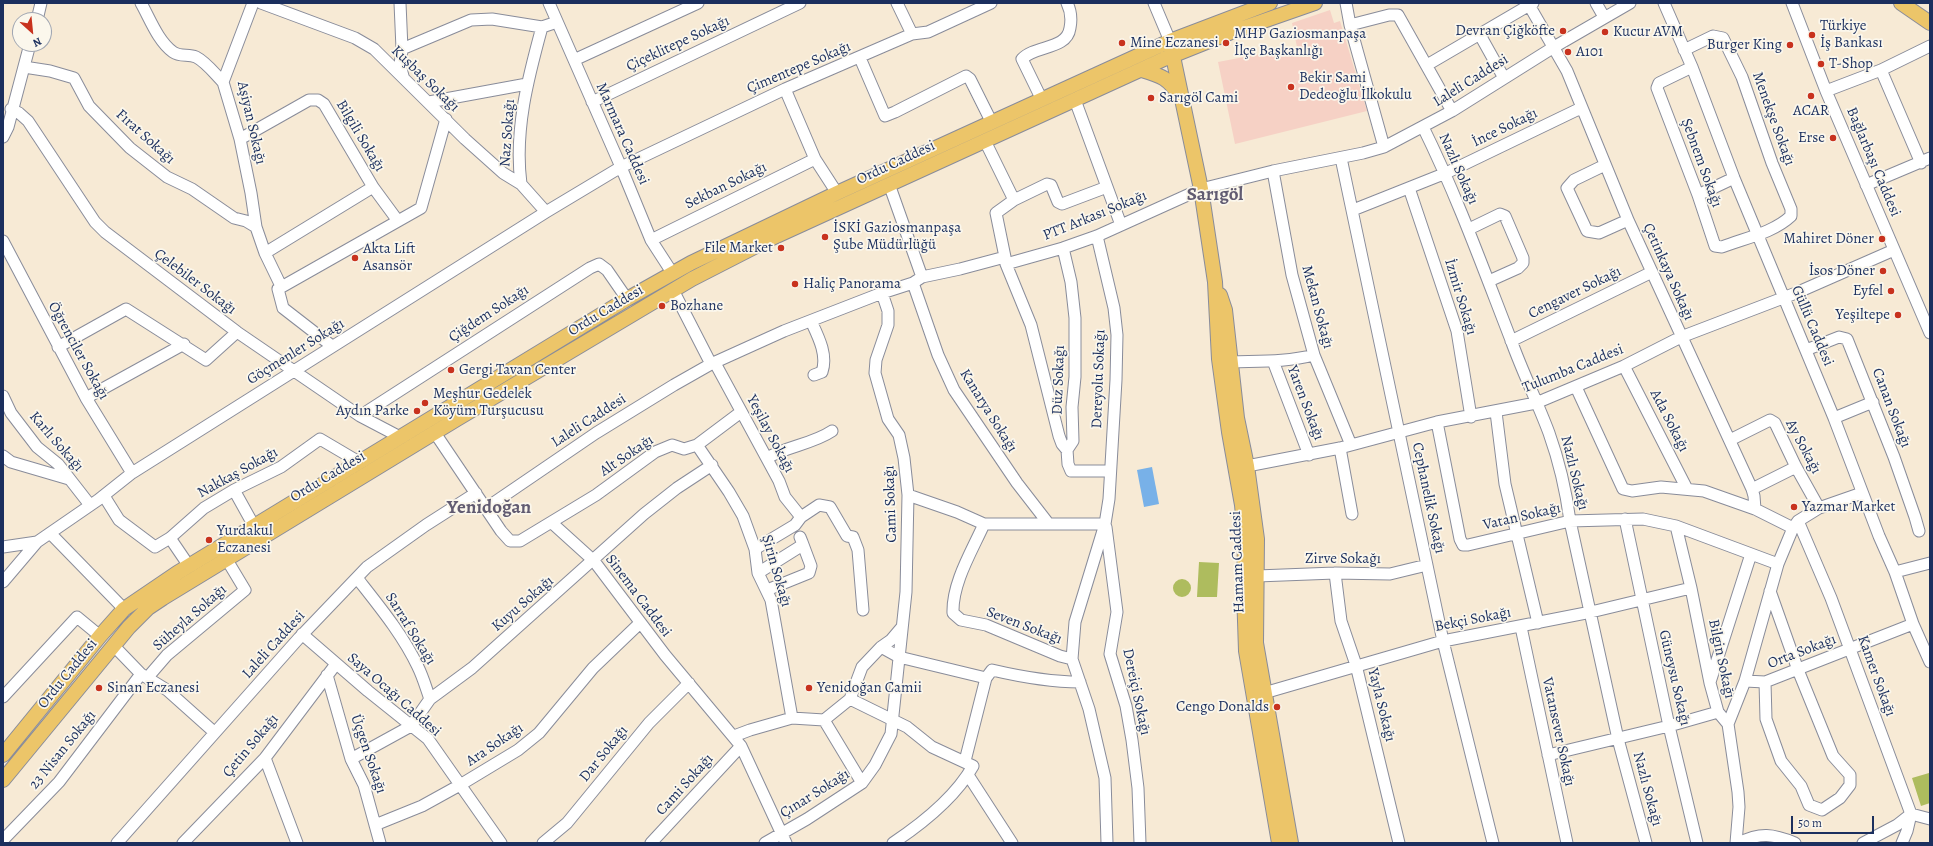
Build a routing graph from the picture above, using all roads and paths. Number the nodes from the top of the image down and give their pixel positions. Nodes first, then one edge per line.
1 (141, 3) edge
2 (253, 3) edge
3 (261, 3) edge
4 (400, 3) edge
5 (549, 3) edge
6 (698, 3) edge
7 (897, 3) edge
8 (991, 3) edge
9 (1067, 3) edge
10 (1154, 3) edge
11 (1270, 3) edge
12 (1314, 3) edge
13 (1346, 3) edge
14 (1596, 3) edge
15 (1630, 3) edge
16 (1664, 3) edge
17 (1792, 3) edge
18 (1901, 3) edge
19 (794, 4) edge
20 (1531, 4) edge
21 (1604, 18) junction
22 (1928, 20) edge
23 (557, 22) junction
24 (1350, 25) junction
25 (542, 27) junction
26 (912, 34) junction
27 (1480, 35) junction
28 (1170, 41) junction
29 (1930, 46) edge
30 (1554, 47) junction
31 (402, 49) junction
32 (1684, 50) junction
33 (28, 52) edge
34 (1173, 55) junction
35 (860, 58) junction
36 (574, 60) junction
37 (1427, 65) junction
38 (24, 67) junction
39 (1692, 67) junction
40 (1142, 70) junction
41 (1881, 70) junction
42 (403, 76) junction
43 (1504, 78) junction
44 (223, 82) junction
45 (527, 84) junction
46 (785, 90) junction
47 (1826, 91) junction
48 (1042, 100) junction
49 (1075, 100) junction
50 (1182, 100) junction
51 (429, 102) junction
52 (592, 102) junction
53 (1581, 108) junction
54 (1452, 110) junction
55 (8, 113) edge
56 (446, 119) junction
57 (992, 123) junction
58 (1423, 127) junction
59 (3, 137) edge
60 (240, 139) junction
61 (985, 141) junction
62 (1384, 147) junction
63 (1341, 158) junction
64 (816, 159) junction
65 (1926, 161) edge
66 (1605, 165) junction
67 (621, 167) junction
68 (1273, 172) junction
69 (1446, 173) junction
70 (1734, 178) junction
71 (521, 184) junction
72 (889, 184) junction
73 (1866, 185) junction
74 (372, 186) junction
75 (1107, 187) junction
76 (1409, 188) junction
77 (1201, 189) junction
78 (837, 193) junction
79 (1698, 195) junction
80 (1014, 200) junction
81 (1353, 210) junction
82 (546, 212) junction
83 (1628, 220) junction
84 (398, 222) junction
85 (1121, 225) junction
86 (256, 227) junction
87 (1469, 229) junction
88 (1757, 233) junction
89 (1097, 236) junction
90 (651, 240) junction
91 (3, 241) edge
92 (1063, 248) junction
93 (1894, 250) junction
94 (265, 253) junction
95 (1006, 261) junction
96 (1652, 272) junction
97 (673, 274) junction
98 (917, 280) junction
99 (1489, 280) junction
100 (1215, 282) junction
101 (281, 286) junction
102 (673, 290) junction
103 (882, 292) junction
104 (1784, 298) junction
105 (627, 299) junction
106 (811, 321) junction
107 (237, 332) junction
108 (1930, 332) edge
109 (1681, 338) junction
110 (1511, 341) junction
111 (184, 344) junction
112 (332, 346) junction
113 (58, 347) junction
114 (1806, 350) junction
115 (1314, 354) junction
116 (1272, 361) junction
117 (1232, 362) junction
118 (713, 363) junction
119 (1624, 366) junction
120 (295, 371) junction
121 (814, 375) dead end
122 (1576, 387) junction
123 (3, 396) edge
124 (86, 398) junction
125 (1873, 402) junction
126 (1536, 403) junction
127 (741, 412) junction
128 (1496, 412) junction
129 (436, 414) junction
130 (360, 416) junction
131 (1471, 417) junction
132 (1834, 418) junction
133 (1437, 422) junction
134 (832, 431) dead end
135 (435, 433) junction
136 (1398, 433) junction
137 (400, 438) junction
138 (1730, 440) junction
139 (697, 445) junction
140 (1351, 445) junction
141 (1340, 448) junction
142 (1067, 450) junction
143 (1309, 455) junction
144 (3, 456) edge
145 (767, 458) junction
146 (359, 462) junction
147 (712, 465) junction
148 (1241, 467) junction
149 (1796, 467) junction
150 (1110, 471) junction
151 (132, 474) junction
152 (69, 479) junction
153 (1688, 489) junction
154 (1752, 489) junction
155 (234, 490) junction
156 (1862, 493) junction
157 (476, 494) junction
158 (908, 495) junction
159 (104, 496) junction
160 (90, 505) junction
161 (486, 508) junction
162 (1819, 508) junction
163 (1755, 509) junction
164 (1352, 514) dead end
165 (1625, 519) junction
166 (798, 521) junction
167 (1570, 521) junction
168 (552, 523) junction
169 (1048, 523) junction
170 (984, 524) junction
171 (1105, 524) junction
172 (1795, 525) junction
173 (254, 526) junction
174 (1676, 526) junction
175 (1919, 531) dead end
176 (50, 533) junction
177 (1516, 533) junction
178 (170, 538) junction
179 (37, 542) junction
180 (802, 542) junction
181 (3, 547) edge
182 (755, 549) junction
183 (1751, 554) junction
184 (227, 560) junction
185 (594, 561) junction
186 (1930, 563) edge
187 (1778, 564) junction
188 (1427, 565) junction
189 (199, 566) junction
190 (1895, 572) junction
191 (758, 573) junction
192 (1335, 573) junction
193 (1257, 576) junction
194 (357, 578) junction
195 (3, 582) edge
196 (1691, 588) junction
197 (766, 590) junction
198 (1770, 591) junction
199 (1641, 600) junction
200 (124, 609) junction
201 (863, 610) dead end
202 (1591, 612) junction
203 (640, 623) junction
204 (1538, 623) junction
205 (1913, 624) junction
206 (902, 627) junction
207 (1521, 627) junction
208 (302, 634) junction
209 (100, 636) junction
210 (1443, 641) junction
211 (113, 645) junction
212 (881, 647) junction
213 (1850, 649) junction
214 (899, 657) junction
215 (1072, 659) junction
216 (1930, 662) edge
217 (336, 664) junction
218 (1356, 665) junction
219 (1798, 670) junction
220 (145, 675) junction
221 (327, 675) junction
222 (986, 678) junction
223 (1745, 681) junction
224 (1080, 682) junction
225 (1765, 682) junction
226 (1710, 683) junction
227 (688, 684) junction
228 (1258, 694) junction
229 (3, 698) edge
230 (430, 699) junction
231 (850, 699) junction
232 (1718, 712) junction
233 (792, 718) junction
234 (893, 719) junction
235 (824, 720) junction
236 (1728, 724) junction
237 (411, 726) junction
238 (1669, 726) junction
239 (214, 732) junction
240 (734, 736) junction
241 (1618, 739) junction
242 (741, 746) junction
243 (3, 755) edge
244 (1548, 755) junction
245 (265, 758) junction
246 (351, 759) junction
247 (968, 767) junction
248 (3, 780) edge
249 (862, 783) junction
250 (460, 785) junction
251 (1911, 814) junction
252 (1930, 819) edge
253 (375, 825) junction
254 (782, 833) junction
255 (3, 840) edge
256 (122, 842) edge
257 (183, 843) edge
258 (297, 843) edge
259 (380, 843) edge
260 (501, 843) edge
261 (543, 843) edge
262 (651, 843) edge
263 (765, 843) edge
264 (786, 843) edge
265 (893, 843) edge
266 (1012, 843) edge
267 (1107, 843) edge
268 (1140, 843) edge
269 (1279, 843) edge
270 (1291, 843) edge
271 (1399, 843) edge
272 (1493, 843) edge
273 (1567, 843) edge
274 (1646, 843) edge
275 (1697, 843) edge
276 (1737, 843) edge
277 (1795, 843) edge
278 (1863, 843) edge
279 (1902, 843) edge

1 - 44 street
2 - 44 street, Aşiyan Sokağı
3 - 42 street, Kuşbaş Sokağı
4 - 31 street
5 - 23 street, Marmara Caddesi
6 - 36 street
7 - 26 street
8 - 26 street, Çimentepe Sokağı
9 - 48 street
10 - 28 street
11 - 28 main road, Ordu Caddesi
12 - 34 main road, Ordu Caddesi
13 - 24 street
14 - 21 street
15 - 21 street, Laleli Caddesi
16 - 32 street, Güllü Caddesi
17 - 47 street, Bağlarbaşı Caddesi
18 - 22 main road
19 - 52 street, Çiçeklitepe Sokağı
20 - 27 street
20 - 30 street, Çetinkaya Sokağı
21 - 30 street, Laleli Caddesi
23 - 25 street
23 - 36 street, Marmara Caddesi
24 - 37 street
24 - 62 street
25 - 31 street
25 - 45 street, Naz Sokağı
26 - 35 street, Çimentepe Sokağı
27 - 37 street
27 - 43 street
28 - 34 main road, Hamam Caddesi
28 - 48 main road, Ordu Caddesi
29 - 41 street
30 - 43 street, Laleli Caddesi
30 - 53 street, Çetinkaya Sokağı
31 - 42 street
32 - 39 street, Güllü Caddesi
32 - 88 street, Menekşe Sokağı
33 - 38 street
34 - 40 main road, Ordu Caddesi
34 - 50 main road, Hamam Caddesi
35 - 46 street, Çimentepe Sokağı
35 - 57 street
36 - 52 street, Marmara Caddesi
37 - 54 street
38 - 55 street
38 - 86 street, Fırat Sokağı
39 - 70 street, Güllü Caddesi
39 - 79 street, Şebnem Sokağı
40 - 49 main road, Ordu Caddesi
40 - 50 main road
41 - 47 street
41 - 65 street
42 - 51 street, Kuşbaş Sokağı
43 - 54 street, Laleli Caddesi
44 - 60 street, Aşiyan Sokağı
45 - 51 street, Naz Sokağı
45 - 71 street, Naz Sokağı
46 - 64 street
46 - 67 street, Çimentepe Sokağı
47 - 73 street, Bağlarbaşı Caddesi
48 - 57 main road, Ordu Caddesi
49 - 61 main road, Ordu Caddesi
49 - 75 street
50 - 77 main road, Hamam Caddesi
51 - 56 street, Kuşbaş Sokağı
52 - 67 street, Marmara Caddesi
53 - 66 street, Çetinkaya Sokağı
53 - 69 street, İnce Sokağı
54 - 58 street, Laleli Caddesi
55 - 59 street
55 - 107 street, Çelebiler Sokağı
56 - 71 street, Kuşbaş Sokağı
56 - 84 street
57 - 78 main road, Ordu Caddesi
58 - 62 street, Laleli Caddesi
58 - 69 street, Nazlı Sokağı
60 - 74 street, Bilgili Sokağı
60 - 86 street, Aşiyan Sokağı
61 - 72 main road, Ordu Caddesi
61 - 80 street
62 - 63 street, Laleli Caddesi
63 - 68 street, Laleli Caddesi
63 - 81 street, Cephanelik Sokağı
64 - 78 street
64 - 90 street, Sekban Sokağı
65 - 73 street
66 - 83 street, Çetinkaya Sokağı
66 - 83 street
67 - 82 street, Göçmenler Sokağı
67 - 90 street, Marmara Caddesi
68 - 77 street, Laleli Caddesi
68 - 115 street, Mekan Sokağı
69 - 76 street, İnce Sokağı
69 - 87 street, Nazlı Sokağı
70 - 79 street
70 - 88 street, Güllü Caddesi
71 - 82 street, Kuşbaş Sokağı
72 - 98 street, Kanarya Sokağı
72 - 102 main road, Ordu Caddesi
73 - 93 street, Bağlarbaşı Caddesi
74 - 84 street, Bilgili Sokağı
74 - 94 street
75 - 80 street
75 - 85 street
76 - 81 street, İnce Sokağı
76 - 131 street, İzmir Sokağı
77 - 85 street, PTT Arkası Sokağı
77 - 100 main road, Hamam Caddesi
78 - 97 main road, Ordu Caddesi
79 - 88 street, Şebnem Sokağı
80 - 95 street
81 - 136 street, Cephanelik Sokağı
82 - 112 street, Göçmenler Sokağı
83 - 96 street, Çetinkaya Sokağı
84 - 101 street
85 - 89 street, PTT Arkası Sokağı
86 - 94 street, Aşiyan Sokağı
87 - 99 street, Nazlı Sokağı
87 - 99 street
88 - 104 street, Güllü Caddesi
89 - 92 street, PTT Arkası Sokağı
89 - 150 street, Dereyolu Sokağı
90 - 97 street, Marmara Caddesi
91 - 113 street, Öğrenciler Sokağı
92 - 95 street, PTT Arkası Sokağı
92 - 142 street, Düz Sokağı
93 - 104 street, Tulumba Caddesi
93 - 108 street, Bağlarbaşı Caddesi
94 - 101 street, Aşiyan Sokağı
95 - 98 street, PTT Arkası Sokağı
95 - 142 street
96 - 109 street, Çetinkaya Sokağı
96 - 110 street, Cengaver Sokağı
97 - 105 main road, Ordu Caddesi
98 - 103 street, PTT Arkası Sokağı
98 - 169 street, Kanarya Sokağı
99 - 110 street, Nazlı Sokağı
100 - 117 main road, Hamam Caddesi
100 - 148 main road, Hamam Caddesi
101 - 112 street
102 - 118 street, Yeşilay Sokağı
102 - 135 main road, Ordu Caddesi
103 - 106 street, PTT Arkası Sokağı
103 - 158 street, Cami Sokağı
104 - 109 street, Tulumba Caddesi
104 - 114 street, Güllü Caddesi
105 - 129 main road, Ordu Caddesi
105 - 130 street, Çiğdem Sokağı
106 - 118 street, PTT Arkası Sokağı
106 - 121 street
107 - 111 street
107 - 120 street, Çelebiler Sokağı
109 - 119 street, Tulumba Caddesi
109 - 138 street, Çetinkaya Sokağı
110 - 126 street, Nazlı Sokağı
111 - 113 street
111 - 124 street
112 - 120 street, Göçmenler Sokağı
113 - 124 street, Öğrenciler Sokağı
114 - 125 street, Canan Sokağı
114 - 132 street, Güllü Caddesi
115 - 116 street
115 - 140 street, Mekan Sokağı
116 - 117 street
116 - 143 street, Yaren Sokağı
117 - 148 main road, Hamam Caddesi
118 - 127 street, Yeşilay Sokağı
118 - 161 street, Laleli Caddesi
119 - 122 street, Tulumba Caddesi
119 - 153 street, Ada Sokağı
120 - 130 street, Çelebiler Sokağı
120 - 151 street, Göçmenler Sokağı
122 - 126 street, Tulumba Caddesi
122 - 153 street
123 - 152 street, Karlı Sokağı
124 - 151 street, Öğrenciler Sokağı
125 - 132 street
125 - 175 street, Canan Sokağı
126 - 128 street, Tulumba Caddesi
126 - 167 street, Nazlı Sokağı
127 - 139 street
127 - 145 street, Yeşilay Sokağı
128 - 131 street, Tulumba Caddesi
128 - 177 street
129 - 135 main road
129 - 137 main road, Ordu Caddesi
130 - 137 street, Çelebiler Sokağı
131 - 133 street, Tulumba Caddesi
132 - 156 street, Güllü Caddesi
133 - 136 street, Tulumba Caddesi
133 - 177 street, Vatan Sokağı
134 - 145 street
135 - 157 street
135 - 184 main road, Ordu Caddesi
136 - 140 street, Tulumba Caddesi
136 - 188 street, Cephanelik Sokağı
137 - 146 main road, Ordu Caddesi
138 - 149 street, Ay Sokağı
138 - 154 street, Çetinkaya Sokağı
139 - 147 street, Şirin Sokağı
139 - 168 street, Alt Sokağı
140 - 141 street, Tulumba Caddesi
141 - 143 street, Tulumba Caddesi
141 - 164 street
142 - 150 street, Düz Sokağı
143 - 148 street, Tulumba Caddesi
144 - 152 street
145 - 166 street, Yeşilay Sokağı
146 - 155 street, Nakkaş Sokağı
146 - 173 main road, Ordu Caddesi
147 - 182 street, Şirin Sokağı
147 - 185 street, Kuyu Sokağı
148 - 193 main road, Hamam Caddesi
148 - 228 main road, Hamam Caddesi
149 - 154 street
149 - 162 street, Ay Sokağı
150 - 171 street, Dereyolu Sokağı
151 - 159 street, Göçmenler Sokağı
152 - 160 street, Karlı Sokağı
153 - 163 street
154 - 163 street, Çetinkaya Sokağı
155 - 173 street
155 - 178 street, Nakkaş Sokağı
156 - 162 street
156 - 190 street, Güllü Caddesi
157 - 161 street
157 - 194 street, Laleli Caddesi
158 - 170 street
158 - 206 street, Cami Sokağı
159 - 160 street, Göçmenler Sokağı
159 - 178 street, Nakkaş Sokağı
160 - 176 street, Göçmenler Sokağı
161 - 168 street
162 - 172 street
163 - 172 street
165 - 167 street, Vatan Sokağı
165 - 174 street, Vatan Sokağı
165 - 199 street, Güneysu Sokağı
166 - 180 street, Yeşilay Sokağı
166 - 182 street
166 - 201 street
167 - 177 street, Vatan Sokağı
167 - 202 street, Nazlı Sokağı
168 - 185 street, Sinema Caddesi
169 - 170 street
169 - 171 street
170 - 215 street, Seven Sokağı
171 - 215 street
171 - 268 street, Dereiçi Sokağı
172 - 187 street
172 - 213 street, Kamer Sokağı
173 - 189 main road, Ordu Caddesi
174 - 183 street, Vatan Sokağı
174 - 196 street, Bilgin Sokağı
176 - 179 street, Göçmenler Sokağı
176 - 200 street
177 - 204 street
178 - 189 street
179 - 181 street
179 - 195 street, Göçmenler Sokağı
180 - 191 street
180 - 197 street, Yeşilay Sokağı
182 - 191 street, Şirin Sokağı
183 - 187 street, Vatan Sokağı
183 - 226 street
184 - 189 main road, Ordu Caddesi
184 - 220 street, Süheyla Sokağı
185 - 203 street, Sinema Caddesi
185 - 230 street, Kuyu Sokağı
186 - 190 street
187 - 198 street
188 - 192 street, Zirve Sokağı
188 - 210 street, Cephanelik Sokağı
189 - 200 main road, Ordu Caddesi
189 - 211 main road, Ordu Caddesi
190 - 205 street, Güllü Caddesi
191 - 197 street, Şirin Sokağı
192 - 193 street, Zirve Sokağı
192 - 218 street, Yayla Sokağı
193 - 228 main road, Hamam Caddesi
194 - 208 street, Laleli Caddesi
194 - 230 street, Sarraf Sokağı
196 - 199 street, Bekçi Sokağı
196 - 226 street, Bilgin Sokağı
197 - 233 street, Şirin Sokağı
198 - 219 street
198 - 223 street
199 - 202 street, Bekçi Sokağı
199 - 238 street, Güneysu Sokağı
200 - 209 main road, Ordu Caddesi
202 - 204 street, Bekçi Sokağı
202 - 241 street, Nazlı Sokağı
203 - 227 street, Sinema Caddesi
203 - 250 street, Ara Sokağı
204 - 207 street, Bekçi Sokağı
205 - 213 street, Orta Sokağı
205 - 216 street, Güllü Caddesi
206 - 212 street
206 - 214 street, Cami Sokağı
207 - 210 street, Bekçi Sokağı
207 - 244 street, Vatansever Sokağı
208 - 217 street, Saya Ocağı Caddesi
208 - 239 street, Laleli Caddesi
209 - 229 street
209 - 243 main road, Ordu Caddesi
210 - 218 street, Bekçi Sokağı
210 - 272 street, Cephanelik Sokağı
211 - 220 street
211 - 248 main road, Ordu Caddesi
212 - 214 street
212 - 231 street
213 - 219 street, Orta Sokağı
213 - 251 street, Kamer Sokağı
214 - 222 street
214 - 234 street, Cami Sokağı
215 - 224 street
217 - 221 street, Çetin Sokağı
217 - 237 street, Saya Ocağı Caddesi
218 - 228 street, Bekçi Sokağı
218 - 271 street, Yayla Sokağı
219 - 225 street, Orta Sokağı
219 - 225 street
220 - 239 street
220 - 255 street, 23 Nisan Sokağı
221 - 245 street, Çetin Sokağı
221 - 246 street, Üçgen Sokağı
222 - 224 street
222 - 247 street
223 - 225 street, Orta Sokağı
223 - 236 street
224 - 267 street
226 - 232 street, Bilgin Sokağı
227 - 240 street, Sinema Caddesi
227 - 261 street, Dar Sokağı
228 - 269 main road, Hamam Caddesi
228 - 270 main road, Hamam Caddesi
230 - 237 street, Kuyu Sokağı
231 - 234 street
231 - 235 street
232 - 236 street, Bilgin Sokağı
232 - 238 street
233 - 235 street
233 - 240 street
234 - 247 street
234 - 249 street, Çınar Sokağı
235 - 249 street
236 - 276 street
237 - 246 street, Kuyu Sokağı
237 - 250 street, Saya Ocağı Caddesi
238 - 241 street
238 - 275 street, Güneysu Sokağı
239 - 256 street, Laleli Caddesi
240 - 242 street, Sinema Caddesi
241 - 244 street
241 - 274 street, Nazlı Sokağı
242 - 254 street, Sinema Caddesi
242 - 262 street, Cami Sokağı
244 - 273 street, Vatansever Sokağı
245 - 257 street, Çetin Sokağı
245 - 258 street
246 - 253 street, Üçgen Sokağı
247 - 265 street
247 - 266 street
249 - 254 street, Çınar Sokağı
250 - 253 street, Ara Sokağı
250 - 260 street, Saya Ocağı Caddesi
251 - 252 street
251 - 278 street
251 - 279 street
253 - 259 street, Üçgen Sokağı
254 - 263 street, Çınar Sokağı
254 - 264 street, Sinema Caddesi
276 - 277 street

